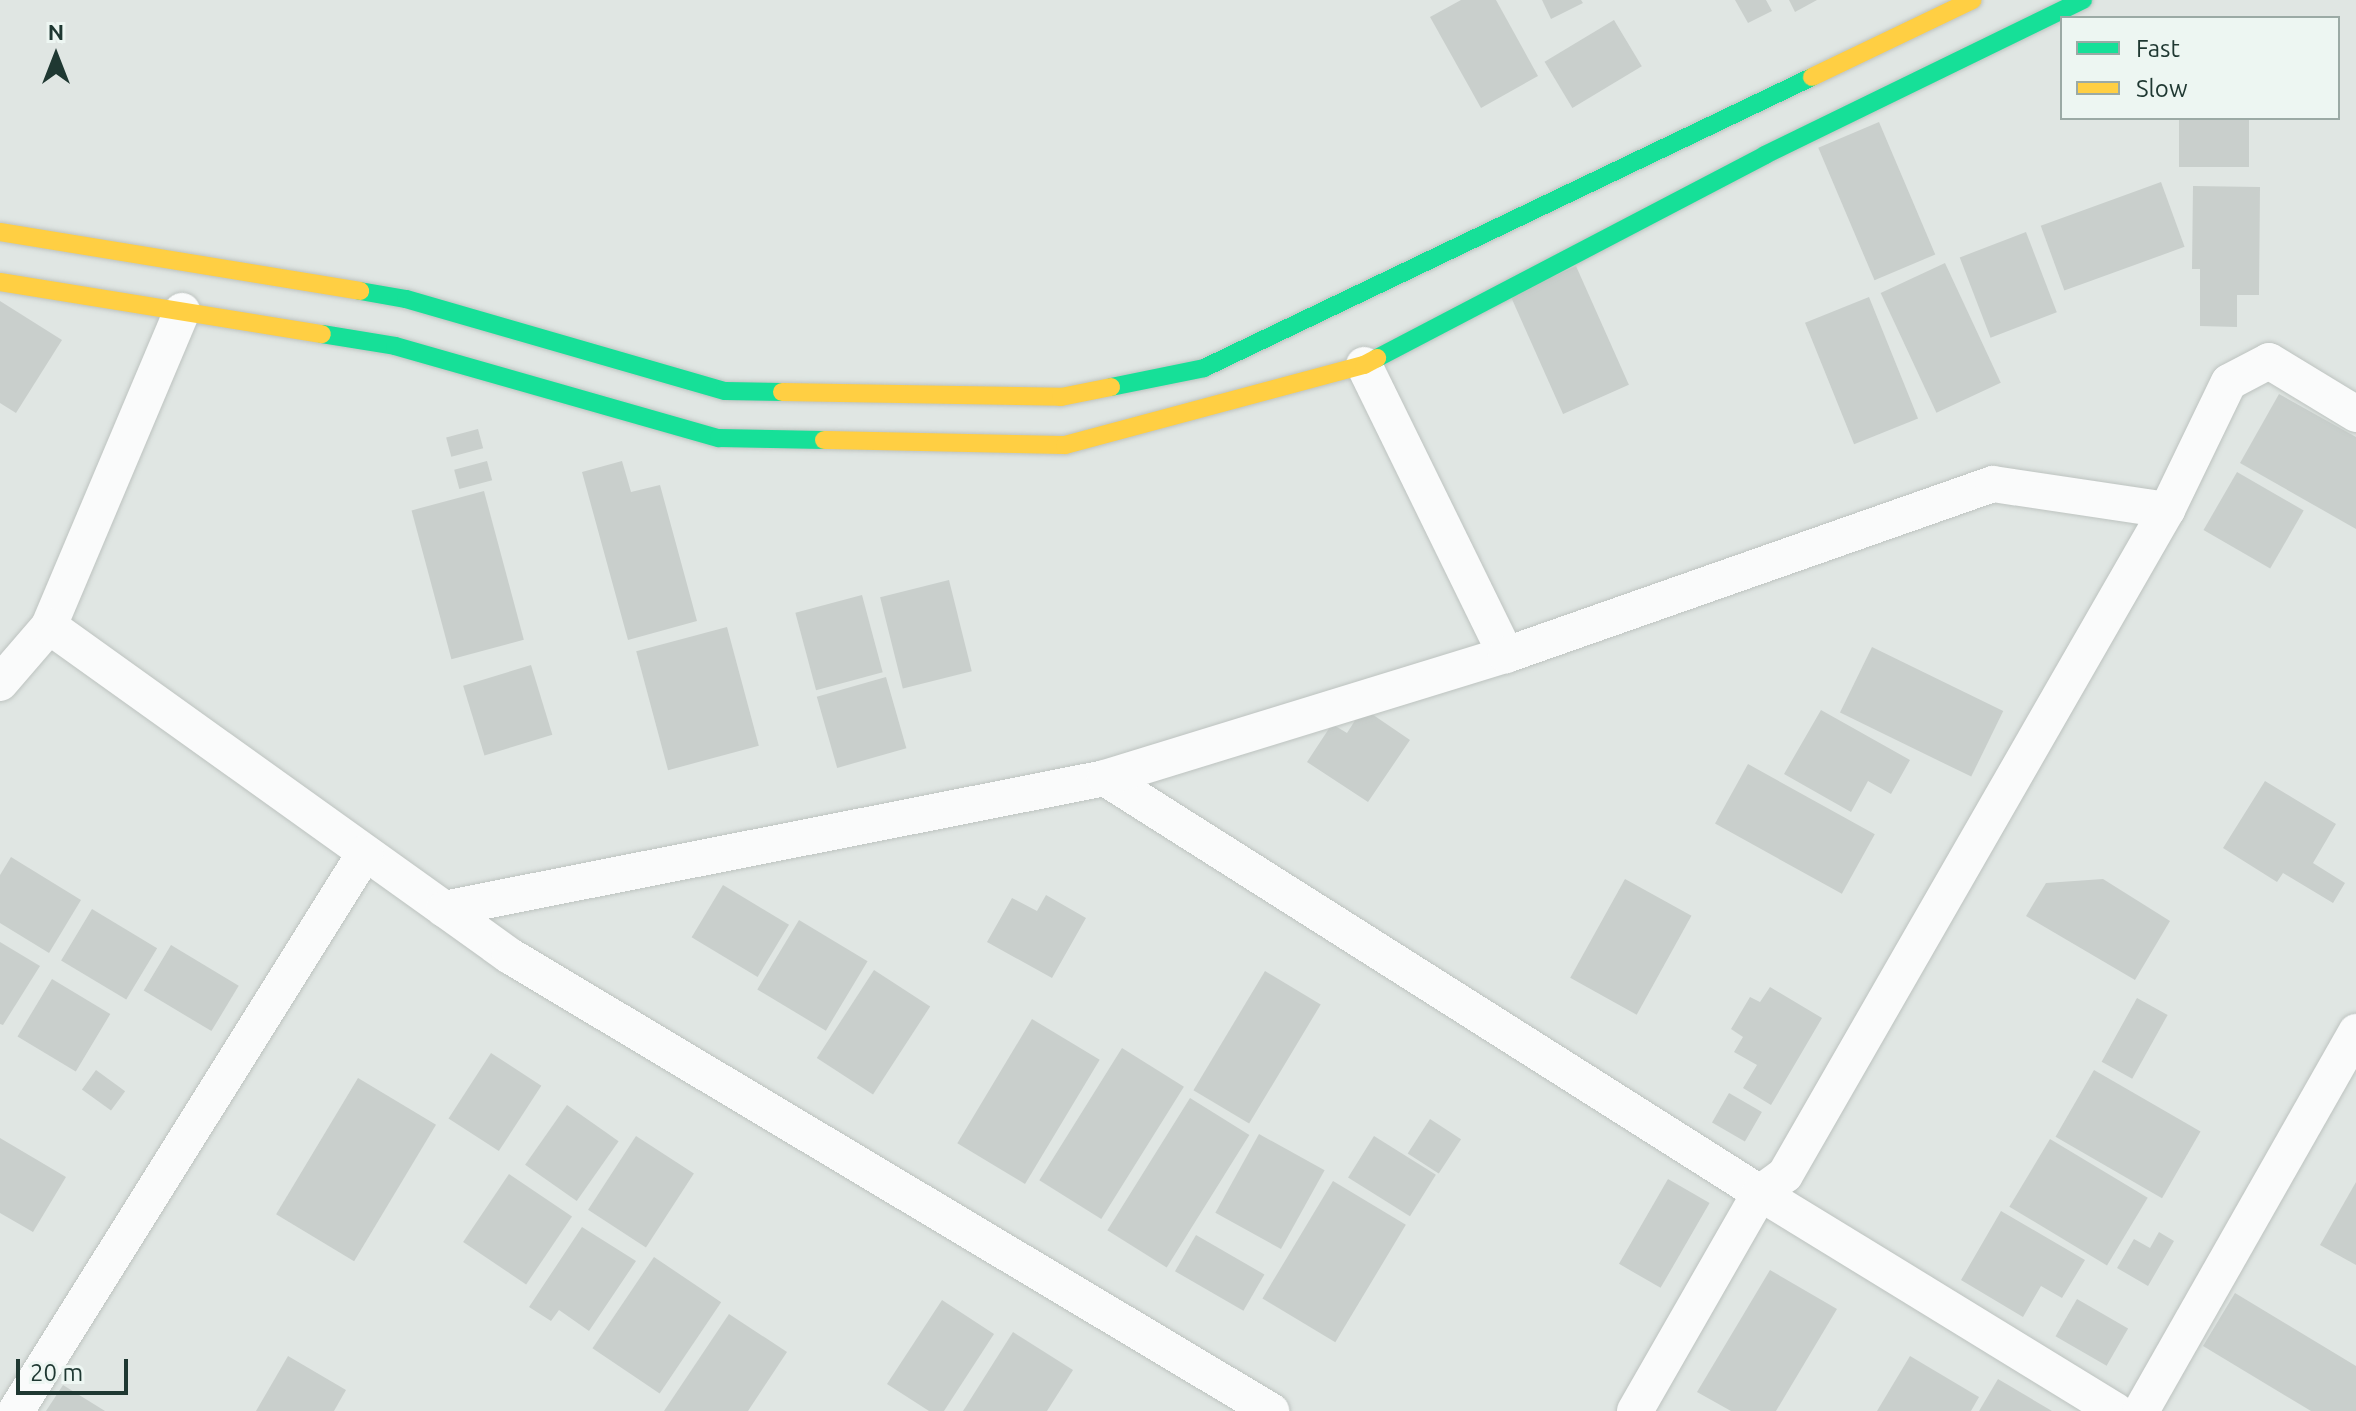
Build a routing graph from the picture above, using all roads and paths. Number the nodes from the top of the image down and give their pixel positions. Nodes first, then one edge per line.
1 (1973, 0) edge
2 (2083, 0) edge
3 (0, 232) edge
4 (0, 282) edge
5 (182, 311) junction
6 (1364, 365) junction
7 (2356, 414) edge
8 (2167, 510) junction
9 (49, 626) junction
10 (1506, 655) junction
11 (0, 683) edge
12 (1105, 778) junction
13 (365, 853) junction
14 (444, 909) junction
15 (2356, 1032) edge
16 (1760, 1193) junction
17 (16, 1411) edge
18 (1271, 1411) edge
19 (1635, 1411) edge
20 (2116, 1411) edge
21 (2141, 1411) edge

1 - 3 street
2 - 6 street
4 - 5 street
5 - 6 street
5 - 9 street
6 - 10 street
7 - 8 street
8 - 10 street
8 - 16 street
9 - 11 street
9 - 13 street
10 - 12 street
12 - 14 street
12 - 16 street
13 - 14 street
13 - 17 street
14 - 18 street
15 - 21 street
16 - 19 street
16 - 20 street

